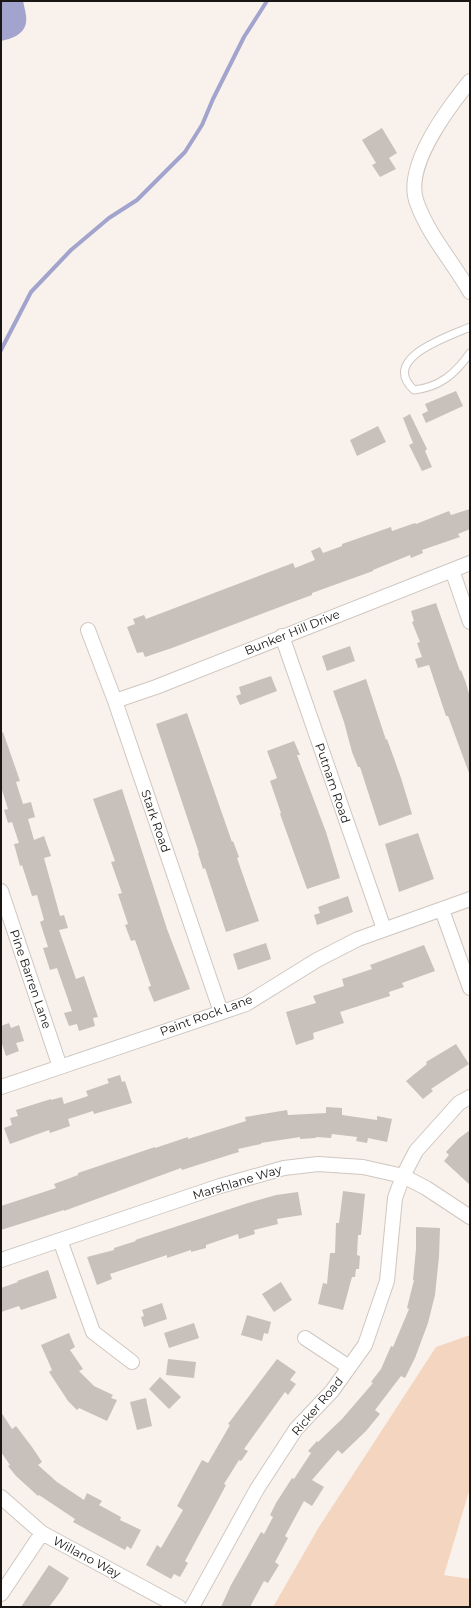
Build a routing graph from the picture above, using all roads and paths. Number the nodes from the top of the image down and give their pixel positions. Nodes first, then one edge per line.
1 (470, 82) edge
2 (470, 292) edge
3 (470, 327) edge
4 (470, 353) edge
5 (470, 563) edge
6 (452, 570) junction
7 (470, 622) edge
8 (88, 630) dead end
9 (282, 636) junction
10 (115, 701) junction
11 (1, 891) edge
12 (470, 899) edge
13 (442, 910) junction
14 (5, 918) edge
15 (384, 929) junction
16 (470, 988) edge
17 (221, 1012) junction
18 (60, 1067) junction
19 (1, 1087) edge
20 (470, 1097) edge
21 (403, 1176) junction
22 (470, 1217) edge
23 (60, 1240) junction
24 (1, 1260) edge
25 (305, 1338) dead end
26 (132, 1362) dead end
27 (349, 1368) junction
28 (1, 1497) edge
29 (42, 1533) junction
30 (1, 1594) edge
31 (179, 1607) edge
32 (192, 1607) edge

1 - 2 street
3 - 4 lane
5 - 6 street, Bunker Hill Drive
6 - 7 street
6 - 9 street, Bunker Hill Drive
8 - 10 street, Stark Road
9 - 10 street, Bunker Hill Drive
9 - 15 street, Putnam Road
10 - 17 street, Stark Road
11 - 14 street, Pine Barren Lane
12 - 13 street, Paint Rock Lane
13 - 15 street, Paint Rock Lane
13 - 16 street
14 - 18 street, Pine Barren Lane
15 - 17 street, Paint Rock Lane
17 - 18 street, Paint Rock Lane
18 - 19 street, Paint Rock Lane
20 - 21 street, Ricker Road
21 - 22 street, Marshlane Way
21 - 23 street, Marshlane Way
21 - 27 street, Ricker Road
23 - 24 street, Marshlane Way
23 - 26 street
25 - 27 street
27 - 32 street, Ricker Road
28 - 29 street, Willano Way
29 - 30 street
29 - 31 street, Willano Way

